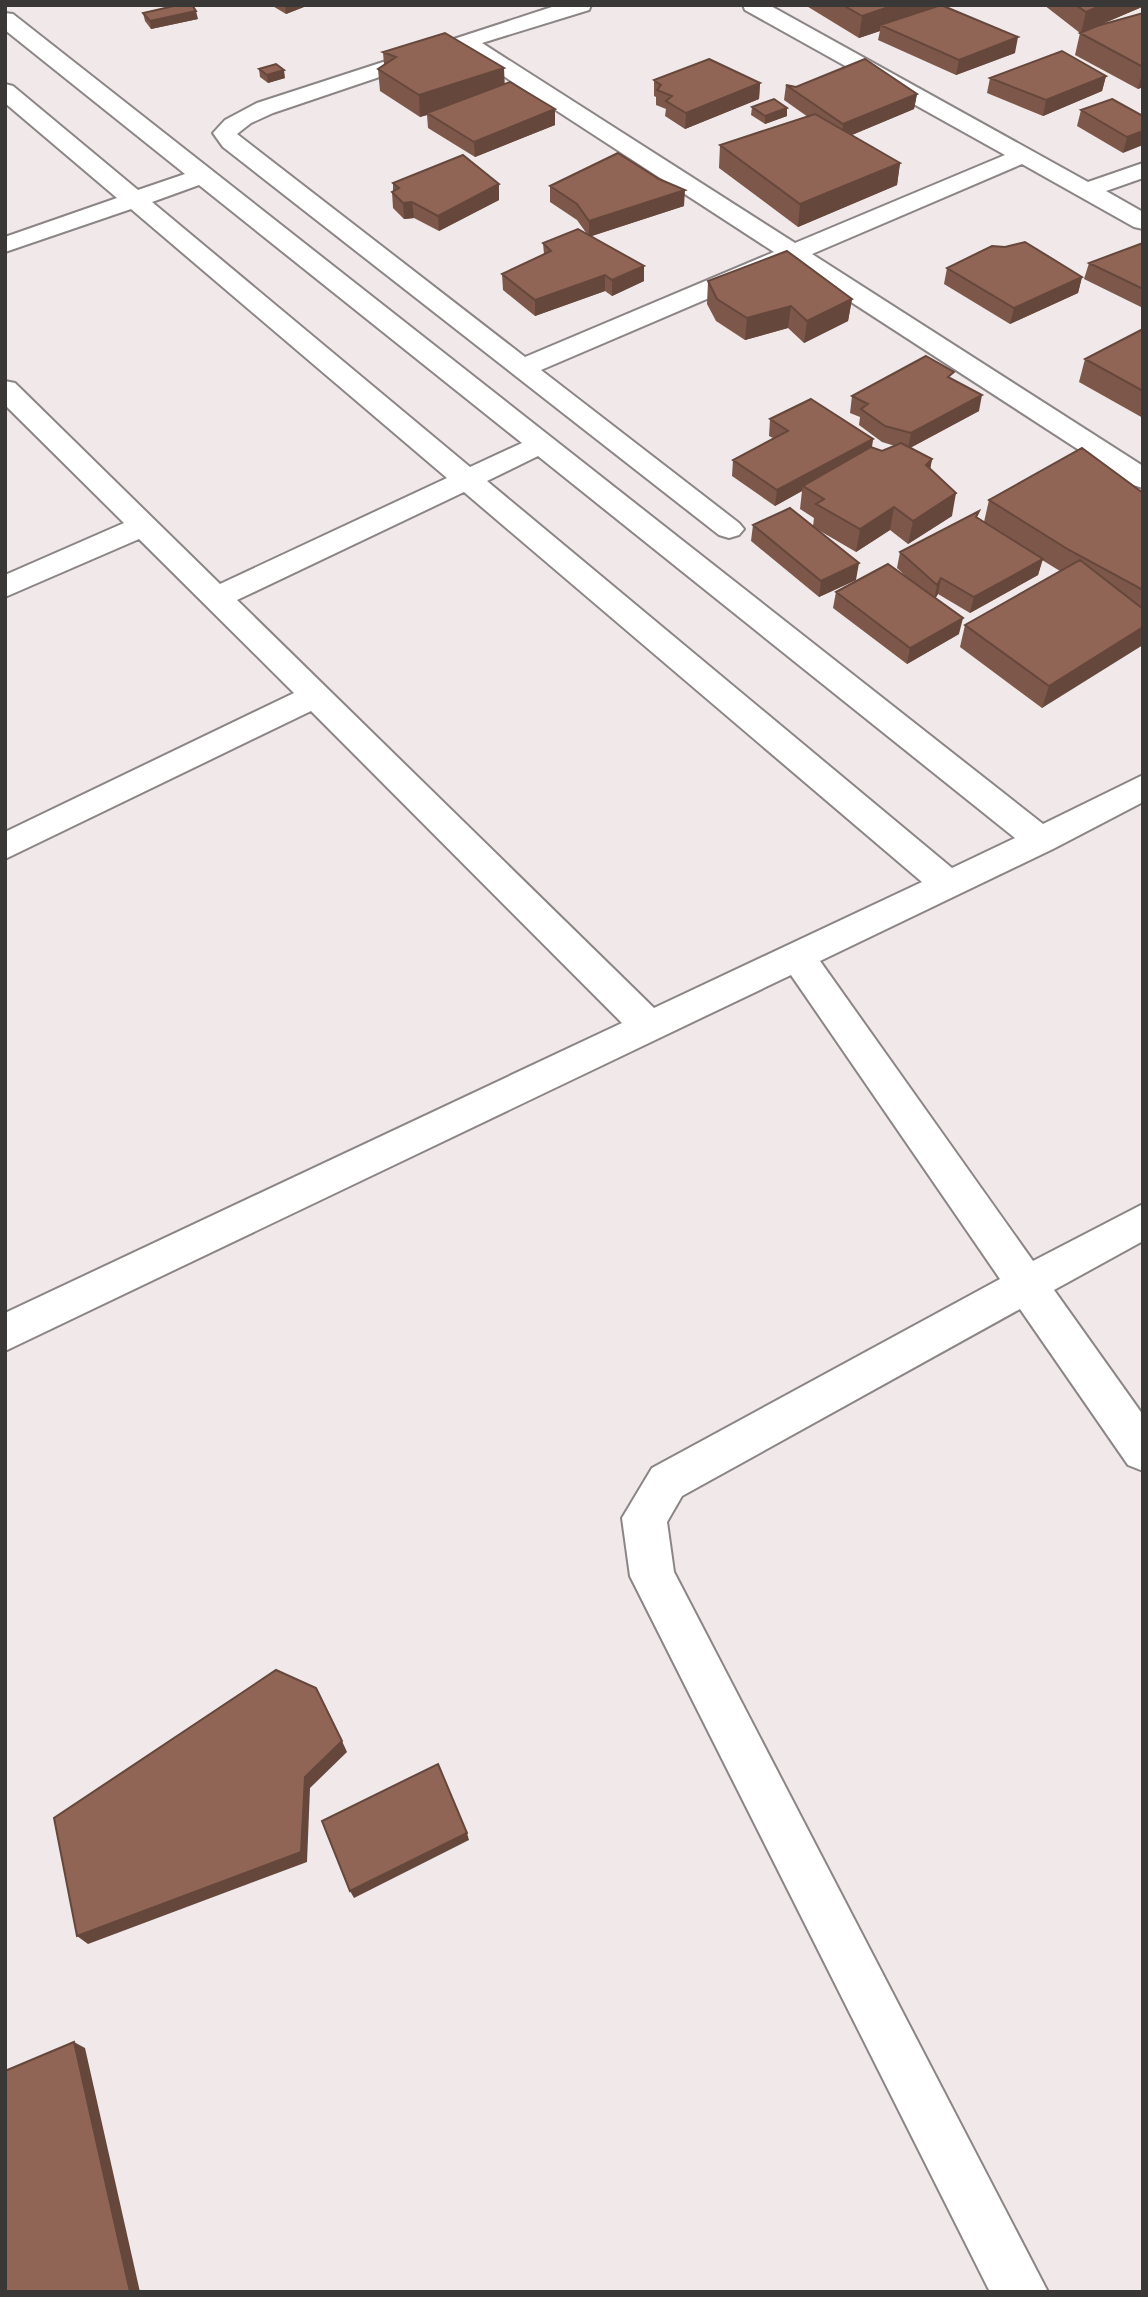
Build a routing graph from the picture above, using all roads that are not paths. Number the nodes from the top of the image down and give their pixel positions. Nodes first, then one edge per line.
1 (581, 5) edge
2 (753, 5) edge
3 (5, 19) edge
4 (464, 41) junction
5 (5, 92) edge
6 (1024, 155) junction
7 (1143, 170) edge
8 (202, 176) junction
9 (1087, 190) junction
10 (133, 198) junction
11 (1143, 222) edge
12 (5, 245) edge
13 (793, 254) junction
14 (522, 368) junction
15 (5, 390) edge
16 (542, 444) junction
17 (466, 479) junction
18 (1143, 479) edge
19 (143, 526) junction
20 (729, 529) dead end
21 (5, 587) edge
22 (216, 598) junction
23 (315, 696) junction
24 (1143, 787) edge
25 (1041, 840) junction
26 (5, 847) edge
27 (948, 884) junction
28 (797, 956) junction
29 (649, 1026) junction
30 (1143, 1221) edge
31 (1028, 1284) junction
32 (5, 1333) edge
33 (1143, 1451) edge
34 (1020, 2292) edge

1 - 4 street
2 - 6 street
3 - 8 street
4 - 13 street
4 - 14 street
5 - 10 street
6 - 9 street
6 - 13 street
7 - 9 street
8 - 10 street
8 - 16 street
9 - 11 street
10 - 12 street
10 - 17 street
13 - 14 street
13 - 18 street
14 - 20 street
15 - 19 street
16 - 17 street
16 - 25 street
17 - 22 street
17 - 27 street
19 - 21 street
19 - 22 street
22 - 23 street
23 - 26 street
23 - 29 street
24 - 25 street
25 - 27 street
27 - 28 street
28 - 29 street
28 - 31 street
29 - 32 street
30 - 31 street
31 - 33 street
31 - 34 street

